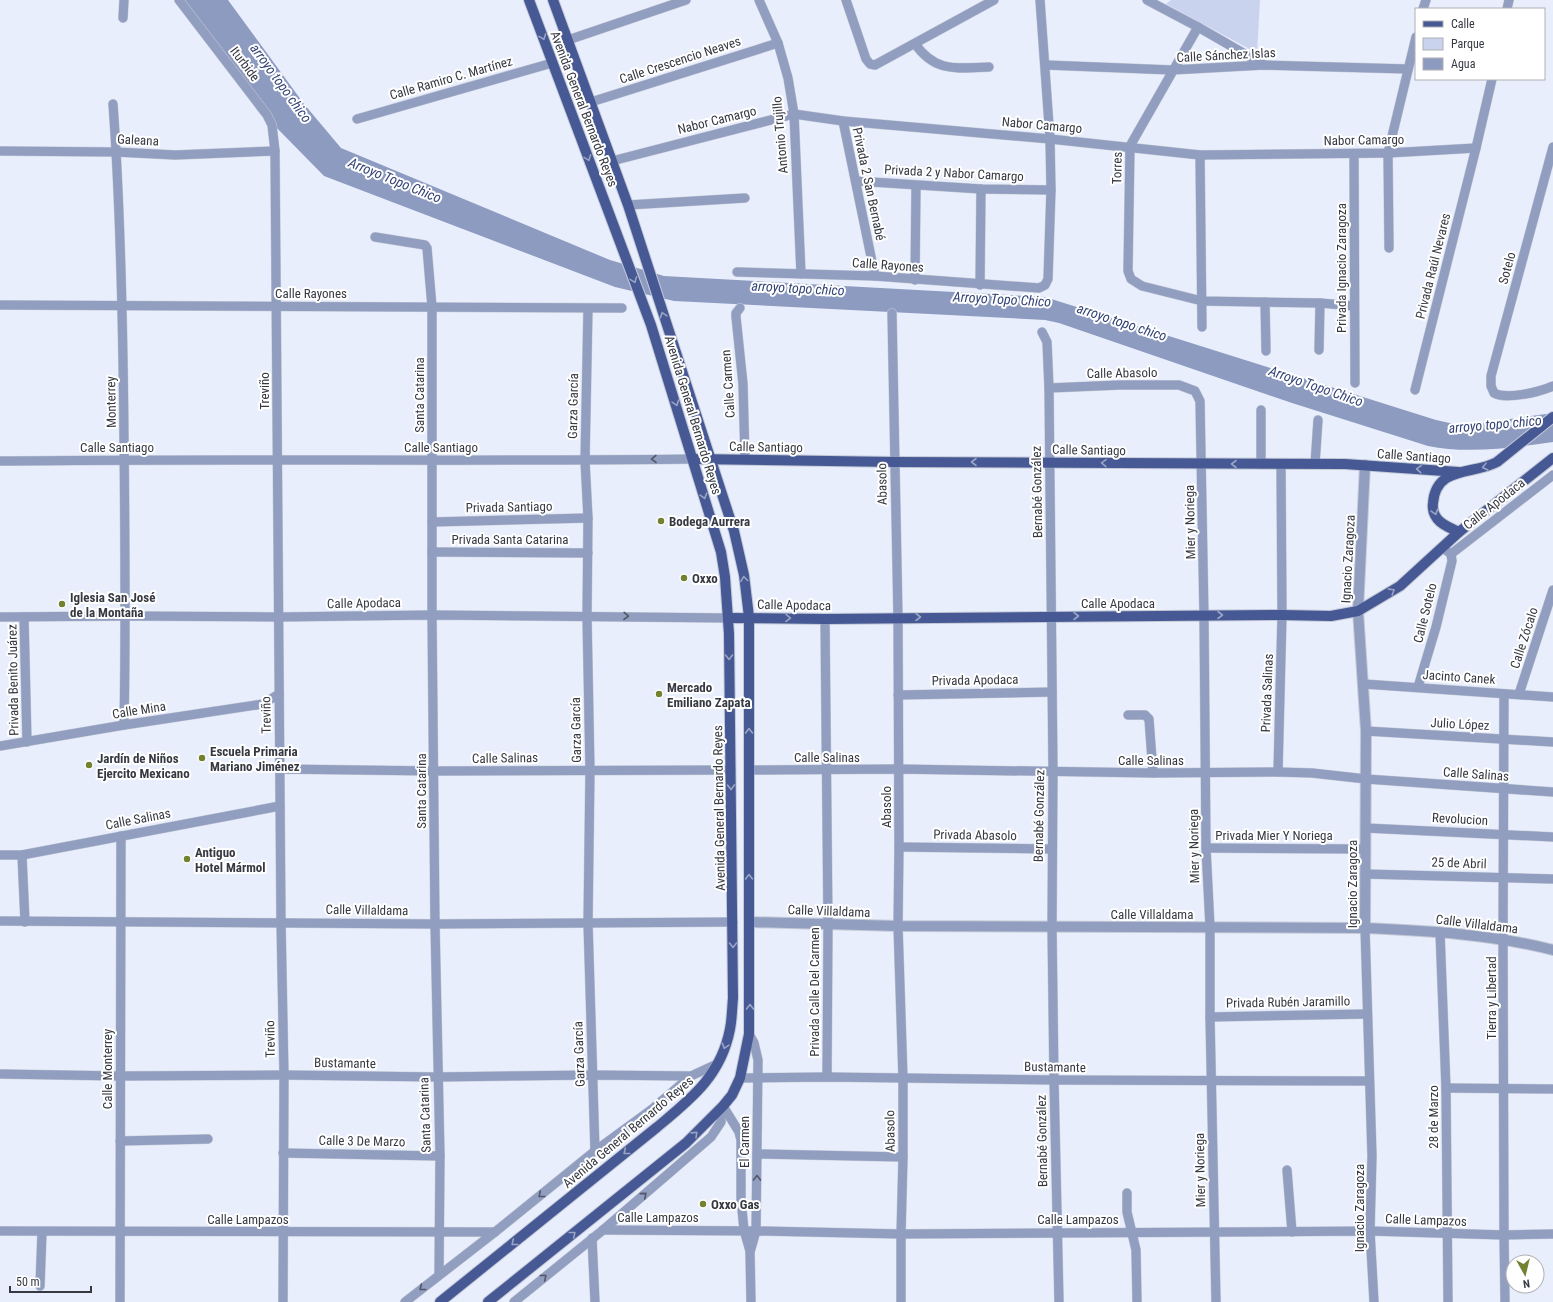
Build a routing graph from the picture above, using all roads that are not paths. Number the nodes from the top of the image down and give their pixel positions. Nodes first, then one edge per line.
1 (124, 0) edge
2 (179, 0) edge
3 (529, 0) edge
4 (553, 0) edge
5 (686, 0) edge
6 (759, 0) edge
7 (994, 0) edge
8 (1040, 0) edge
9 (849, 1) edge
10 (1152, 1) edge
11 (123, 18) dead end
12 (1198, 27) junction
13 (568, 40) junction
14 (1415, 41) edge
15 (778, 43) junction
16 (914, 44) junction
17 (552, 62) junction
18 (1046, 65) junction
19 (1264, 65) junction
20 (989, 67) dead end
21 (1408, 69) junction
22 (1172, 70) junction
23 (1492, 80) edge
24 (591, 102) junction
25 (113, 104) dead end
26 (794, 114) junction
27 (358, 119) dead end
28 (843, 121) junction
29 (1050, 139) junction
30 (1130, 146) junction
31 (1553, 147) edge
32 (1476, 148) junction
33 (0, 151) edge
34 (275, 151) junction
35 (116, 152) junction
36 (1388, 153) junction
37 (1354, 154) junction
38 (1200, 155) junction
39 (612, 161) junction
40 (856, 181) junction
41 (916, 186) junction
42 (981, 189) junction
43 (1051, 190) junction
44 (745, 198) dead end
45 (628, 205) junction
46 (375, 237) dead end
47 (1388, 248) dead end
48 (737, 272) dead end
49 (802, 274) junction
50 (875, 276) junction
51 (915, 280) junction
52 (980, 285) junction
53 (1202, 301) junction
54 (1265, 302) junction
55 (1320, 303) junction
56 (123, 304) junction
57 (0, 305) edge
58 (276, 306) junction
59 (1354, 306) junction
60 (432, 307) junction
61 (622, 308) dead end
62 (740, 308) dead end
63 (588, 309) junction
64 (892, 313) dead end
65 (1202, 327) dead end
66 (1042, 332) dead end
67 (1320, 350) dead end
68 (1266, 351) dead end
69 (1355, 383) dead end
70 (1553, 386) edge
71 (1049, 388) junction
72 (1415, 390) dead end
73 (1195, 391) joint
74 (1261, 410) dead end
75 (1553, 417) edge
76 (1318, 420) dead end
77 (1553, 458) edge
78 (693, 459) junction
79 (711, 459) junction
80 (745, 459) junction
81 (125, 460) junction
82 (432, 460) junction
83 (585, 460) junction
84 (0, 461) edge
85 (277, 461) junction
86 (895, 462) junction
87 (1050, 462) junction
88 (1202, 464) junction
89 (1261, 464) junction
90 (1281, 464) junction
91 (1315, 464) junction
92 (1365, 465) junction
93 (1458, 472) junction
94 (1553, 475) edge
95 (588, 518) junction
96 (432, 522) junction
97 (1459, 532) junction
98 (1447, 551) junction
99 (432, 552) junction
100 (588, 553) junction
101 (1553, 590) edge
102 (1358, 611) junction
103 (432, 615) junction
104 (1204, 615) junction
105 (1282, 615) junction
106 (126, 616) junction
107 (587, 616) junction
108 (1051, 616) junction
109 (0, 617) edge
110 (24, 617) junction
111 (279, 617) junction
112 (749, 617) junction
113 (728, 618) junction
114 (898, 618) junction
115 (825, 619) junction
116 (1364, 684) junction
117 (1418, 687) junction
118 (1052, 692) junction
119 (279, 694) junction
120 (1504, 694) junction
121 (1519, 694) junction
122 (898, 695) junction
123 (1553, 697) edge
124 (1128, 715) dead end
125 (124, 725) junction
126 (1366, 731) junction
127 (1504, 740) junction
128 (27, 742) junction
129 (1553, 742) edge
130 (0, 746) edge
131 (280, 769) junction
132 (898, 769) junction
133 (590, 770) junction
134 (731, 770) junction
135 (749, 770) junction
136 (826, 770) junction
137 (434, 771) junction
138 (1053, 772) junction
139 (1206, 772) junction
140 (1278, 772) junction
141 (1153, 773) junction
142 (1366, 780) junction
143 (1505, 789) junction
144 (1553, 792) edge
145 (280, 806) junction
146 (1366, 828) junction
147 (1504, 834) junction
148 (121, 836) junction
149 (1553, 837) edge
150 (899, 847) junction
151 (1206, 848) junction
152 (1365, 848) junction
153 (1051, 849) junction
154 (0, 855) edge
155 (22, 855) junction
156 (1365, 874) junction
157 (1504, 878) junction
158 (1553, 879) edge
159 (0, 921) edge
160 (24, 922) junction
161 (281, 922) junction
162 (733, 922) junction
163 (750, 922) junction
164 (121, 923) junction
165 (588, 923) junction
166 (435, 924) junction
167 (828, 925) junction
168 (898, 926) junction
169 (1052, 927) junction
170 (1210, 927) junction
171 (1365, 928) junction
172 (1440, 932) junction
173 (1503, 939) junction
174 (1553, 950) edge
175 (1367, 1014) junction
176 (1210, 1016) junction
177 (749, 1034) junction
178 (717, 1064) junction
179 (0, 1074) edge
180 (284, 1075) junction
181 (593, 1075) junction
182 (120, 1076) junction
183 (691, 1076) junction
184 (437, 1077) junction
185 (827, 1077) junction
186 (740, 1078) junction
187 (757, 1078) junction
188 (903, 1078) junction
189 (1054, 1080) junction
190 (1212, 1081) junction
191 (1369, 1081) junction
192 (1446, 1088) junction
193 (1504, 1088) junction
194 (1553, 1089) edge
195 (722, 1107) junction
196 (208, 1139) dead end
197 (120, 1141) junction
198 (595, 1151) junction
199 (283, 1152) junction
200 (757, 1154) junction
201 (440, 1156) junction
202 (903, 1158) junction
203 (1288, 1170) dead end
204 (1127, 1193) dead end
205 (603, 1230) junction
206 (744, 1230) junction
207 (756, 1230) junction
208 (0, 1231) edge
209 (120, 1231) junction
210 (1370, 1231) junction
211 (42, 1232) junction
212 (284, 1232) junction
213 (440, 1232) junction
214 (495, 1232) junction
215 (1057, 1232) junction
216 (1132, 1232) junction
217 (1292, 1232) junction
218 (1214, 1233) junction
219 (1446, 1233) junction
220 (901, 1234) junction
221 (1553, 1234) edge
222 (1504, 1235) junction
223 (592, 1238) junction
224 (750, 1252) junction
225 (439, 1274) junction
226 (40, 1286) dead end
227 (120, 1302) edge
228 (283, 1302) edge
229 (404, 1302) edge
230 (440, 1302) edge
231 (488, 1302) edge
232 (514, 1302) edge
233 (595, 1302) edge
234 (751, 1302) edge
235 (901, 1302) edge
236 (1060, 1302) edge
237 (1137, 1302) edge
238 (1216, 1302) edge
239 (1374, 1302) edge
240 (1448, 1302) edge
241 (1505, 1302) edge

1 - 11 street
2 - 34 street, Iturbide
3 -> 17 main road, Avenida General Bernardo Reyes
4 - 13 main road, Avenida General Bernardo Reyes
5 - 13 street
6 - 15 street, Antonio Trujillo
7 - 16 street
8 - 18 street
9 - 16 street
10 - 12 street
12 - 19 street
12 - 22 street, Torres
13 - 24 main road, Avenida General Bernardo Reyes
14 - 21 street
15 - 24 street, Calle Crescencio Neaves
15 - 26 street, Antonio Trujillo
16 - 20 street
17 - 27 street, Calle Ramiro C. Martínez
17 -> 78 main road, Avenida General Bernardo Reyes
18 - 22 street, Calle Sánchez Islas
18 - 29 street
19 - 21 street, Calle Sánchez Islas
19 - 22 street, Calle Sánchez Islas
21 - 36 street
22 - 30 street, Torres
23 - 32 street, Privada Raúl Nevares
24 - 39 main road, Avenida General Bernardo Reyes
25 - 35 street
26 - 28 street, Nabor Camargo
26 - 39 street, Nabor Camargo
26 - 49 street, Antonio Trujillo
28 - 29 street, Nabor Camargo
28 - 40 street, Privada 2 San Bernabé
29 - 30 street, Nabor Camargo
29 - 43 street
30 - 38 street, Nabor Camargo
30 - 53 street, Torres
31 - 70 street, Sotelo
32 - 36 street, Nabor Camargo
32 - 72 street, Privada Raúl Nevares
33 - 35 street, Galeana
34 - 35 street, Galeana
34 - 58 street, Treviño
35 - 56 street, Monterrey
36 - 37 street, Nabor Camargo
36 - 47 street
37 - 38 street, Nabor Camargo
37 - 59 street, Privada Ignacio Zaragoza
38 - 53 street
39 - 45 main road, Avenida General Bernardo Reyes
40 - 41 street, Privada 2 y Nabor Camargo
40 - 50 street, Privada 2 San Bernabé
41 - 42 street, Privada 2 y Nabor Camargo
41 - 51 street
42 - 43 street, Privada 2 y Nabor Camargo
42 - 52 street
43 - 52 street, Calle Rayones
44 - 45 street
79 -> 45 main road, Avenida General Bernardo Reyes
46 - 60 street, Santa Catarina
48 - 49 street, Calle Rayones
49 - 50 street, Calle Rayones
50 - 51 street, Calle Rayones
51 - 52 street, Calle Rayones
53 - 54 street
53 - 65 street
54 - 55 street
54 - 68 street
55 - 59 street
55 - 67 street
56 - 57 street, Calle Rayones
56 - 58 street, Calle Rayones
56 - 81 street, Monterrey
58 - 60 street, Calle Rayones
58 - 85 street, Treviño
59 - 69 street, Privada Ignacio Zaragoza
60 - 63 street, Calle Rayones
60 - 82 street, Santa Catarina
61 - 63 street, Calle Rayones
62 - 80 street, Calle Carmen
63 - 83 street, Garza García
64 - 86 street, Abasolo
66 - 71 street, Bernabé González
71 - 73 street, Calle Abasolo
71 - 87 street, Bernabé González
73 - 88 street, Mier y Noriega
74 - 89 street
75 -> 93 main road
76 - 91 street
77 - 97 main road, Calle Apodaca
78 - 79 main road, Calle Santiago
78 -> 83 street, Calle Santiago
78 -> 113 main road, Avenida General Bernardo Reyes
79 - 80 main road, Calle Santiago
112 -> 79 main road, Avenida General Bernardo Reyes
80 - 86 main road, Calle Santiago
81 - 84 street, Calle Santiago
81 - 85 street, Calle Santiago
81 - 106 street, Monterrey
82 - 83 street, Calle Santiago
82 - 85 street, Calle Santiago
82 - 96 street, Santa Catarina
83 - 95 street, Garza García
85 - 111 street, Treviño
87 -> 86 main road, Calle Santiago
86 - 114 street, Abasolo
88 -> 87 main road, Calle Santiago
87 - 108 street, Bernabé González
89 -> 88 main road, Calle Santiago
88 - 104 street, Mier y Noriega
89 - 90 main road, Calle Santiago
90 - 91 main road, Calle Santiago
90 - 105 street
91 - 92 main road, Calle Santiago
93 -> 92 main road, Calle Santiago
92 - 102 street, Ignacio Zaragoza
93 -> 97 main road
94 - 98 street, Calle Apodaca
95 - 96 street, Privada Santiago
95 - 100 street, Garza García
96 - 99 street, Santa Catarina
97 - 98 main road, Calle Apodaca
102 -> 98 main road, Calle Apodaca
98 - 117 street, Calle Sotelo
99 - 100 street, Privada Santa Catarina
99 - 103 street, Santa Catarina
100 - 107 street, Garza García
101 - 121 street, Calle Zócalo
102 - 105 main road, Calle Apodaca
102 - 116 street, Ignacio Zaragoza
103 - 107 street, Calle Apodaca
103 - 111 street, Calle Apodaca
103 - 137 street, Santa Catarina
104 -> 105 main road, Calle Apodaca
108 -> 104 main road, Calle Apodaca
104 - 139 street, Mier y Noriega
105 - 140 street, Privada Salinas
106 - 110 street, Calle Apodaca
106 - 111 street, Calle Apodaca
106 - 125 street, Monterrey
107 -> 113 street, Calle Apodaca
107 - 133 street, Garza García
114 -> 108 main road, Calle Apodaca
108 - 118 street, Bernabé González
109 - 110 street, Calle Apodaca
110 - 128 street, Privada Benito Juárez
111 - 119 street, Treviño
112 - 113 main road, Calle Apodaca
112 -> 115 main road, Calle Apodaca
135 -> 112 main road, Avenida General Bernardo Reyes
113 -> 134 main road, Avenida General Bernardo Reyes
114 - 115 main road, Calle Apodaca
114 - 122 street, Abasolo
115 - 136 street, Privada Calle Del Carmen
116 - 117 street, Jacinto Canek
116 - 126 street, Ignacio Zaragoza
117 - 120 street, Jacinto Canek
118 - 122 street, Privada Apodaca
118 - 138 street, Bernabé González
119 - 125 street, Calle Mina
119 - 131 street, Treviño
120 - 121 street, Jacinto Canek
120 - 127 street, Tierra y Libertad
121 - 123 street, Jacinto Canek
122 - 132 street, Abasolo
124 - 141 street
125 - 128 street, Calle Mina
126 - 127 street, Julio López
126 - 142 street, Ignacio Zaragoza
127 - 129 street, Julio López
127 - 143 street, Tierra y Libertad
128 - 130 street, Calle Mina
131 - 137 street, Calle Salinas
131 - 145 street, Treviño
132 - 136 street, Calle Salinas
132 - 138 street, Calle Salinas
132 - 150 street, Abasolo
133 - 134 street, Calle Salinas
133 - 137 street, Calle Salinas
133 - 165 street, Garza García
134 -> 162 main road, Avenida General Bernardo Reyes
135 - 136 street, Calle Salinas
163 -> 135 main road, Avenida General Bernardo Reyes
136 - 167 street, Privada Calle Del Carmen
137 - 166 street, Santa Catarina
138 - 141 street, Calle Salinas
138 - 153 street, Bernabé González
139 - 140 street, Calle Salinas
139 - 141 street, Calle Salinas
139 - 151 street, Mier y Noriega
140 - 142 street, Calle Salinas
142 - 143 street, Calle Salinas
142 - 146 street, Ignacio Zaragoza
143 - 144 street, Calle Salinas
143 - 147 street, Tierra y Libertad
145 - 148 street, Calle Salinas
145 - 161 street, Treviño
146 - 147 street, Revolucion
146 - 152 street, Ignacio Zaragoza
147 - 149 street, Revolucion
147 - 157 street, Tierra y Libertad
148 - 155 street, Calle Salinas
148 - 164 street, Calle Monterrey
150 - 153 street, Privada Abasolo
150 - 168 street, Abasolo
151 - 152 street, Privada Mier Y Noriega
151 - 170 street, Mier y Noriega
152 - 156 street, Ignacio Zaragoza
153 - 169 street, Bernabé González
154 - 155 street, Calle Salinas
155 - 160 street
156 - 157 street, 25 de Abril
156 - 171 street, Ignacio Zaragoza
157 - 158 street, 25 de Abril
157 - 173 street, Tierra y Libertad
159 - 160 street, Calle Villaldama
160 - 164 street, Calle Villaldama
161 - 164 street, Calle Villaldama
161 - 166 street, Calle Villaldama
161 - 180 street, Treviño
162 - 165 street, Calle Villaldama
162 -> 178 main road, Avenida General Bernardo Reyes
163 - 167 street, Calle Villaldama
177 -> 163 main road, Avenida General Bernardo Reyes
164 - 182 street, Calle Monterrey
165 - 166 street, Calle Villaldama
165 - 181 street, Garza García
166 - 184 street, Santa Catarina
167 - 168 street, Calle Villaldama
167 - 185 street, Privada Calle Del Carmen
168 - 169 street, Calle Villaldama
168 - 188 street, Abasolo
169 - 170 street, Calle Villaldama
169 - 189 street, Bernabé González
170 - 171 street, Calle Villaldama
170 - 176 street, Mier y Noriega
171 - 172 street, Calle Villaldama
171 - 175 street, Ignacio Zaragoza
172 - 173 street, Calle Villaldama
172 - 192 street, 28 de Marzo
173 - 174 street, Calle Villaldama
173 - 193 street, Tierra y Libertad
175 - 176 street, Privada Rubén Jaramillo
175 - 191 street, Ignacio Zaragoza
176 - 190 street, Mier y Noriega
177 - 186 main road, Avenida General Bernardo Reyes
177 - 187 street, El Carmen
178 - 183 street
178 -> 230 main road, Avenida General Bernardo Reyes
179 - 182 street, Bustamante
180 - 182 street, Bustamante
180 - 184 street, Bustamante
180 - 199 street, Treviño
181 - 183 street, Bustamante
181 - 184 street, Bustamante
181 - 198 street, Garza García
182 - 197 street, Calle Monterrey
183 - 198 street
184 - 201 street, Santa Catarina
185 - 187 street, Bustamante
185 - 188 street, Bustamante
186 - 187 street, Bustamante
186 - 195 main road, Avenida General Bernardo Reyes
187 - 200 street, El Carmen
188 - 189 street, Bustamante
188 - 202 street, Abasolo
189 - 190 street, Bustamante
189 - 215 street, Bernabé González
190 - 191 street, Bustamante
190 - 218 street, Mier y Noriega
191 - 210 street, Ignacio Zaragoza
192 - 193 street
192 - 219 street, 28 de Marzo
193 - 194 street
193 - 222 street, Tierra y Libertad
205 -> 195 street
195 - 206 street, El Carmen
231 -> 195 main road, Avenida General Bernardo Reyes
196 - 197 street
197 - 209 street, Calle Monterrey
198 -> 214 street
199 - 201 street, Calle 3 De Marzo
199 - 212 street, Treviño
200 - 202 street
207 -> 200 street, El Carmen
201 - 213 street, Santa Catarina
202 - 220 street, Abasolo
203 - 217 street
204 - 216 street
205 - 206 street, Calle Lampazos
205 - 223 street
206 - 207 street, Calle Lampazos
206 - 224 street, El Carmen
207 - 220 street, Calle Lampazos
207 - 224 street, El Carmen
208 - 211 street, Calle Lampazos
209 - 211 street, Calle Lampazos
209 - 212 street, Calle Lampazos
209 - 227 street, Calle Monterrey
210 - 217 street, Calle Lampazos
210 - 219 street, Calle Lampazos
210 - 239 street, Ignacio Zaragoza
211 - 226 street
212 - 213 street, Calle Lampazos
212 - 228 street, Treviño
213 - 214 street, Calle Lampazos
213 - 225 street, Santa Catarina
214 - 225 street
215 - 216 street, Calle Lampazos
215 - 220 street, Calle Lampazos
215 - 236 street, Bernabé González
216 - 218 street, Calle Lampazos
216 - 237 street
217 - 218 street, Calle Lampazos
218 - 238 street, Mier y Noriega
219 - 222 street, Calle Lampazos
219 - 240 street, 28 de Marzo
220 - 235 street, Abasolo
221 - 222 street, Calle Lampazos
222 - 241 street, Tierra y Libertad
232 -> 223 street
223 - 233 street
224 - 234 street, El Carmen
225 -> 229 street

